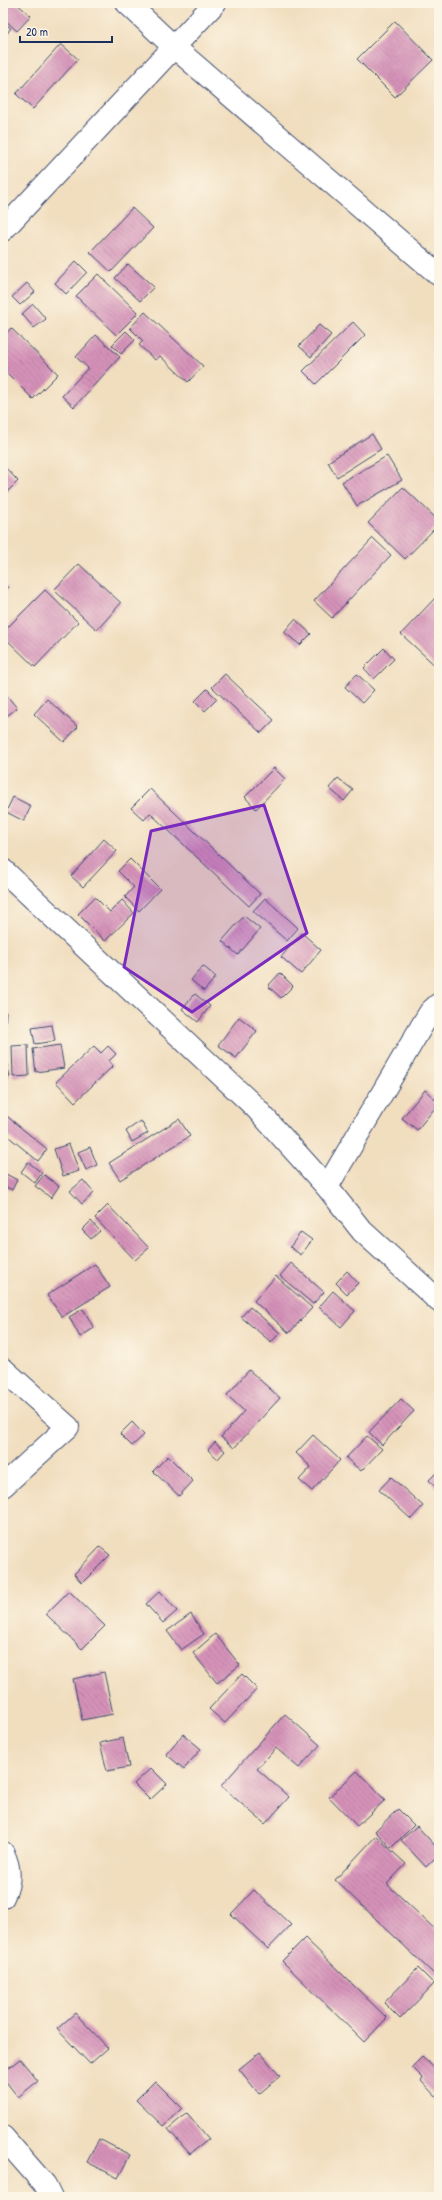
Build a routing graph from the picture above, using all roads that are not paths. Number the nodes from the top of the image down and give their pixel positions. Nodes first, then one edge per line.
1 (127, 3) edge
2 (215, 3) edge
3 (174, 47) junction
4 (3, 230) edge
5 (439, 275) edge
6 (3, 870) edge
7 (436, 1009) edge
8 (327, 1187) junction
9 (439, 1300) edge
10 (3, 1369) edge
11 (3, 1486) edge
12 (3, 1853) edge
13 (3, 1898) edge
14 (3, 2137) edge
15 (51, 2197) edge

1 - 3 street
2 - 3 street
3 - 4 street
3 - 5 street
6 - 8 street
7 - 8 street
8 - 9 street
10 - 11 street
12 - 13 street
14 - 15 street

